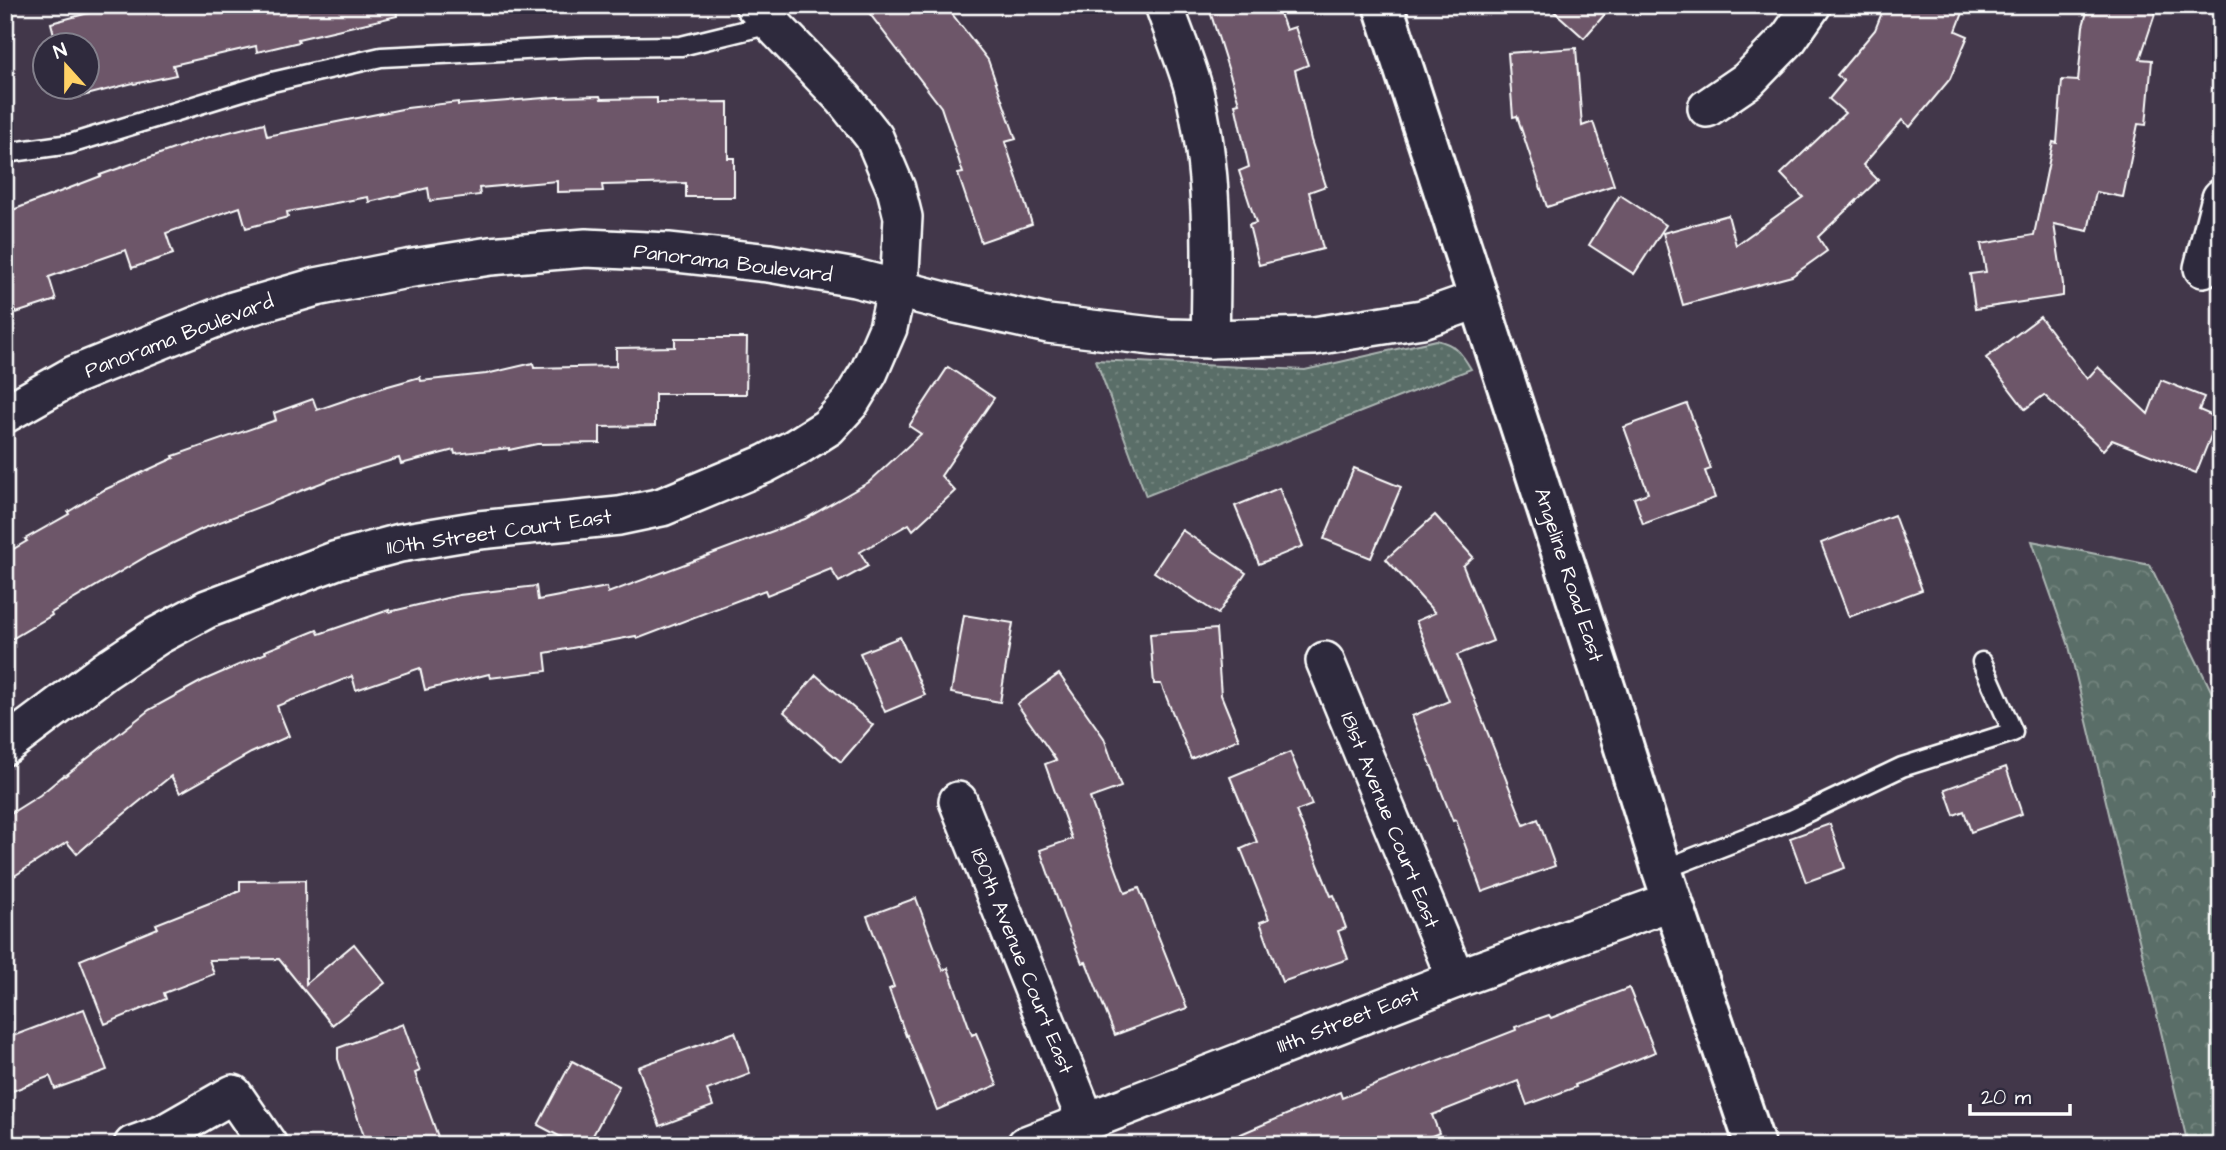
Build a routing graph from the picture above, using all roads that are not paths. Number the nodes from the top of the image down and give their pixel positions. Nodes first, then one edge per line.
1 (1164, 5) edge
2 (1383, 5) edge
3 (1812, 5) edge
4 (762, 14) edge
5 (1707, 108) dead end
6 (5, 153) edge
7 (2221, 198) edge
8 (2203, 268) dead end
9 (895, 288) junction
10 (1479, 299) junction
11 (1210, 339) junction
12 (5, 414) edge
13 (1325, 661) dead end
14 (1982, 662) dead end
15 (5, 746) edge
16 (958, 801) dead end
17 (1667, 885) junction
18 (1456, 979) junction
19 (1086, 1121) junction
20 (133, 1145) edge
21 (268, 1145) edge
22 (1026, 1145) edge
23 (1755, 1145) edge

1 - 11 street
2 - 10 street, Angeline Road East
3 - 5 street
4 - 6 lane
4 - 9 street, 110th Street Court East
7 - 8 street
9 - 11 street, Panorama Boulevard
9 - 12 street, Panorama Boulevard
9 - 15 street, 110th Street Court East
10 - 11 street, Panorama Boulevard
10 - 17 street, Angeline Road East
13 - 18 street, 181st Avenue Court East
14 - 17 lane
16 - 19 street, 180th Avenue Court East
17 - 18 street, 111th Street East
17 - 23 street, Angeline Road East
18 - 19 street, 111th Street East
19 - 22 street, 111th Street East
20 - 21 street

